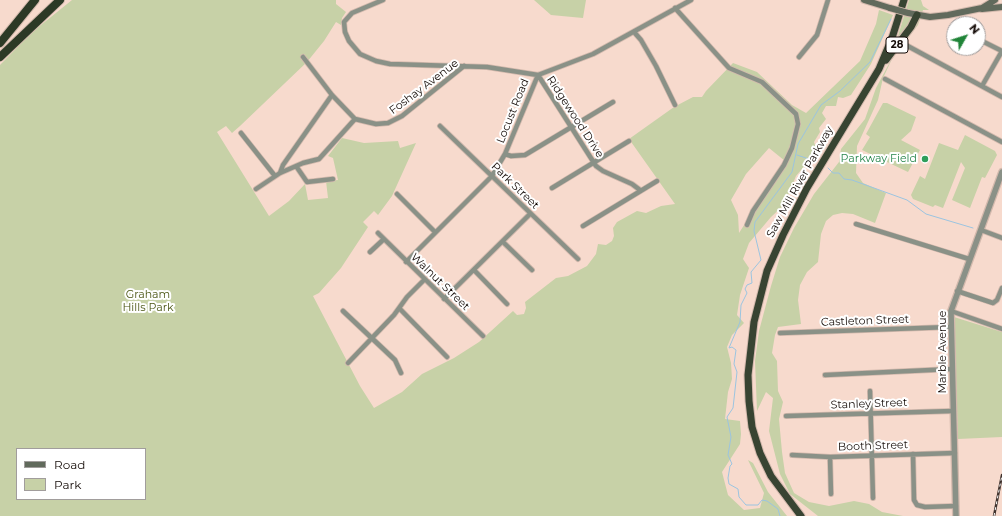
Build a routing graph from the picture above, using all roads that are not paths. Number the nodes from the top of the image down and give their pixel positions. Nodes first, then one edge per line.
1 (35, 0) edge
2 (60, 0) edge
3 (383, 0) edge
4 (691, 0) edge
5 (828, 0) edge
6 (864, 0) edge
7 (900, 0) edge
8 (904, 0) edge
9 (987, 0) edge
10 (995, 0) edge
11 (998, 0) edge
12 (881, 3) edge
13 (1002, 6) edge
14 (675, 8) junction
15 (980, 8) junction
16 (917, 15) junction
17 (634, 32) junction
18 (986, 43) edge
19 (0, 44) edge
20 (904, 44) dead end
21 (1002, 51) edge
22 (0, 57) edge
23 (303, 57) dead end
24 (799, 57) dead end
25 (464, 66) junction
26 (876, 74) junction
27 (538, 75) junction
28 (885, 79) dead end
29 (982, 86) junction
30 (332, 95) junction
31 (1002, 97) edge
32 (613, 102) dead end
33 (676, 105) dead end
34 (355, 119) junction
35 (440, 126) dead end
36 (570, 127) junction
37 (241, 133) dead end
38 (629, 141) dead end
39 (1002, 142) edge
40 (505, 154) junction
41 (593, 162) junction
42 (296, 166) junction
43 (1002, 172) edge
44 (280, 173) junction
45 (275, 176) junction
46 (492, 176) junction
47 (333, 179) dead end
48 (657, 181) dead end
49 (1000, 182) edge
50 (552, 188) dead end
51 (256, 189) dead end
52 (640, 190) junction
53 (396, 194) dead end
54 (530, 214) junction
55 (856, 224) dead end
56 (747, 225) dead end
57 (583, 226) dead end
58 (981, 230) junction
59 (436, 232) junction
60 (378, 233) dead end
61 (1002, 238) edge
62 (384, 239) junction
63 (503, 242) junction
64 (370, 252) dead end
65 (578, 259) dead end
66 (969, 259) junction
67 (406, 262) junction
68 (474, 270) junction
69 (532, 270) dead end
70 (424, 280) junction
71 (1002, 288) edge
72 (957, 291) junction
73 (444, 299) junction
74 (506, 304) dead end
75 (400, 309) junction
76 (343, 311) dead end
77 (951, 311) junction
78 (950, 328) junction
79 (1002, 329) edge
80 (780, 333) dead end
81 (483, 336) dead end
82 (372, 338) junction
83 (447, 357) dead end
84 (348, 363) dead end
85 (952, 369) junction
86 (402, 373) dead end
87 (826, 375) dead end
88 (870, 390) dead end
89 (953, 411) junction
90 (870, 413) junction
91 (786, 416) dead end
92 (954, 452) junction
93 (913, 454) junction
94 (792, 455) dead end
95 (872, 455) junction
96 (830, 457) junction
97 (831, 494) dead end
98 (873, 498) dead end
99 (956, 506) junction
100 (796, 516) edge
101 (801, 516) edge
102 (956, 516) edge

1 - 19 highway
2 - 22 highway
3 - 25 street
4 - 14 street, Locust Road
5 - 24 street
6 - 12 main road
7 - 100 highway, Saw Mill River Parkway
8 - 26 highway, Saw Mill River Parkway
9 - 15 main road
10 - 15 main road
11 - 13 main road
12 - 16 main road, bridge
13 - 15 main road
14 - 17 street, Locust Road
14 - 56 street
15 - 16 main road
16 - 26 highway, 28
17 - 27 street, Locust Road
17 - 33 street
18 - 21 street
20 - 29 street
21 - 29 street
23 - 30 street
25 - 27 street, Foshay Avenue
25 - 34 street, Foshay Avenue
26 - 101 highway, Saw Mill River Parkway
27 - 36 street, Ridgewood Drive
27 - 40 street, Locust Road
28 - 39 street
29 - 31 street
30 - 34 street
30 - 44 street
32 - 36 street
34 - 42 street
35 - 46 street, Park Street
36 - 40 street
36 - 41 street, Ridgewood Drive
37 - 45 street
38 - 41 street
40 - 46 street, Locust Road
41 - 50 street
41 - 52 street, Ridgewood Drive
42 - 44 street
42 - 47 street
43 - 49 street, Marble Avenue
44 - 45 street
45 - 51 street
46 - 54 street, Park Street
46 - 59 street, Locust Road
48 - 52 street
49 - 58 street, Marble Avenue
52 - 57 street
53 - 59 street
54 - 63 street
54 - 65 street, Park Street
55 - 66 street
58 - 61 street
58 - 66 street, Marble Avenue
59 - 67 street, Locust Road
60 - 62 street, Walnut Street
62 - 64 street
62 - 67 street, Walnut Street
63 - 68 street
63 - 69 street
66 - 72 street, Marble Avenue
67 - 70 street, Walnut Street
68 - 73 street
68 - 74 street
70 - 73 street, Walnut Street
70 - 75 street
71 - 72 street
72 - 77 street, Marble Avenue
73 - 81 street, Walnut Street
75 - 82 street
75 - 83 street
76 - 82 street
77 - 78 street, Marble Avenue
77 - 79 street
78 - 80 street, Castleton Street
78 - 85 street, Marble Avenue
82 - 84 street
82 - 86 street
85 - 87 street
85 - 89 street, Marble Avenue
88 - 90 street
89 - 90 street, Stanley Street
89 - 92 street, Marble Avenue
90 - 91 street, Stanley Street
90 - 95 street
92 - 93 street, Booth Street
92 - 99 street, Marble Avenue
93 - 95 street, Booth Street
93 - 99 street
94 - 96 street, Booth Street
95 - 96 street, Booth Street
95 - 98 street
96 - 97 street
99 - 102 street, Marble Avenue

